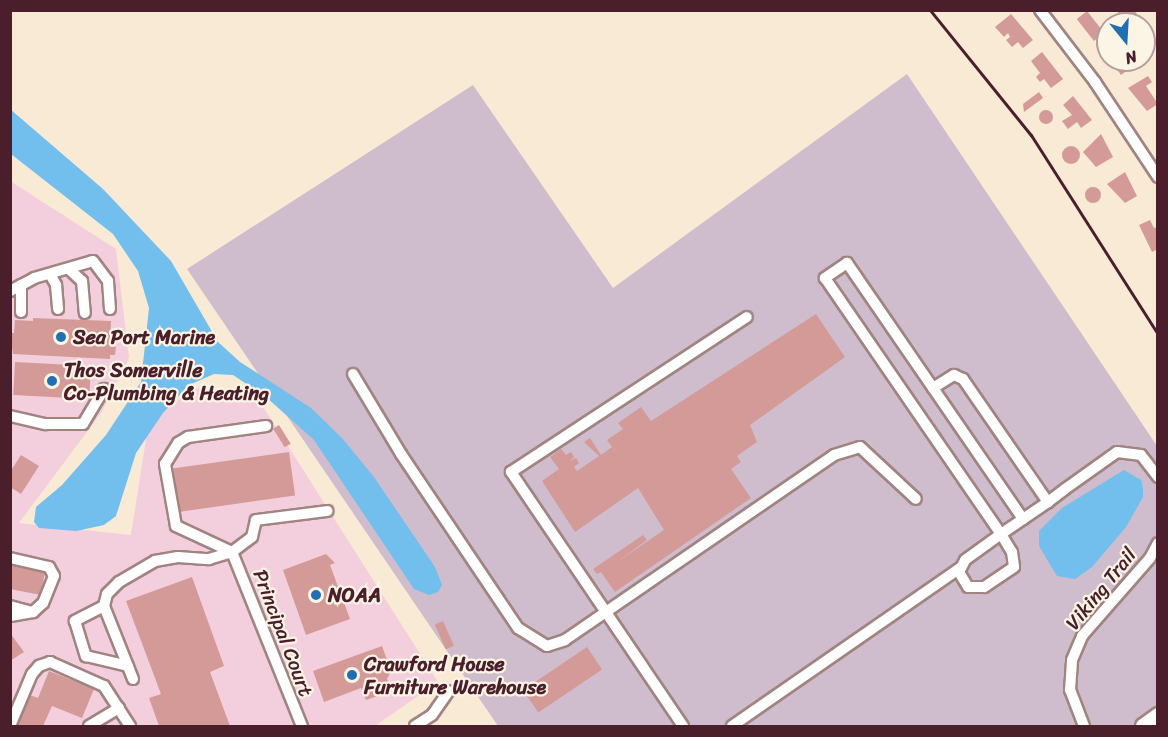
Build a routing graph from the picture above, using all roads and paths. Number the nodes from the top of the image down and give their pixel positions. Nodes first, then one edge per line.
1 (1040, 10) edge
2 (1158, 177) edge
3 (69, 268) junction
4 (51, 273) junction
5 (21, 285) junction
6 (10, 291) edge
7 (58, 309) dead end
8 (110, 309) dead end
9 (21, 312) dead end
10 (85, 313) dead end
11 (747, 317) dead end
12 (353, 374) dead end
13 (933, 388) junction
14 (104, 389) dead end
15 (10, 416) edge
16 (266, 426) dead end
17 (1158, 477) edge
18 (916, 499) dead end
19 (1048, 502) junction
20 (327, 511) dead end
21 (1023, 519) junction
22 (1001, 534) junction
23 (1158, 543) edge
24 (232, 552) junction
25 (10, 558) edge
26 (960, 568) junction
27 (10, 606) edge
28 (104, 606) junction
29 (33, 612) junction
30 (607, 612) junction
31 (10, 616) edge
32 (128, 666) junction
33 (133, 680) dead end
34 (449, 690) dead end
35 (119, 708) junction
36 (1158, 715) edge
37 (10, 726) edge
38 (89, 726) edge
39 (130, 726) edge
40 (302, 726) edge
41 (415, 726) edge
42 (683, 726) edge
43 (732, 726) edge
44 (1084, 726) edge
45 (1143, 726) edge

1 - 2 street
3 - 4 street
3 - 8 street
3 - 10 street
4 - 5 street
4 - 7 street
5 - 6 street
5 - 9 street
11 - 30 street
12 - 30 street
13 - 19 street
13 - 21 street
13 - 22 street
14 - 15 street
16 - 24 street
17 - 19 street
18 - 30 street
19 - 21 street
20 - 24 street
21 - 22 street
22 - 26 street
22 - 26 street
23 - 44 street, Viking Trail
24 - 28 street
24 - 40 street, Principal Court
25 - 29 street
26 - 43 street
27 - 29 street
28 - 32 street
28 - 32 street
29 - 31 street
30 - 42 street
32 - 33 street
34 - 41 street
35 - 37 street
35 - 38 street
35 - 39 street
36 - 45 main road

